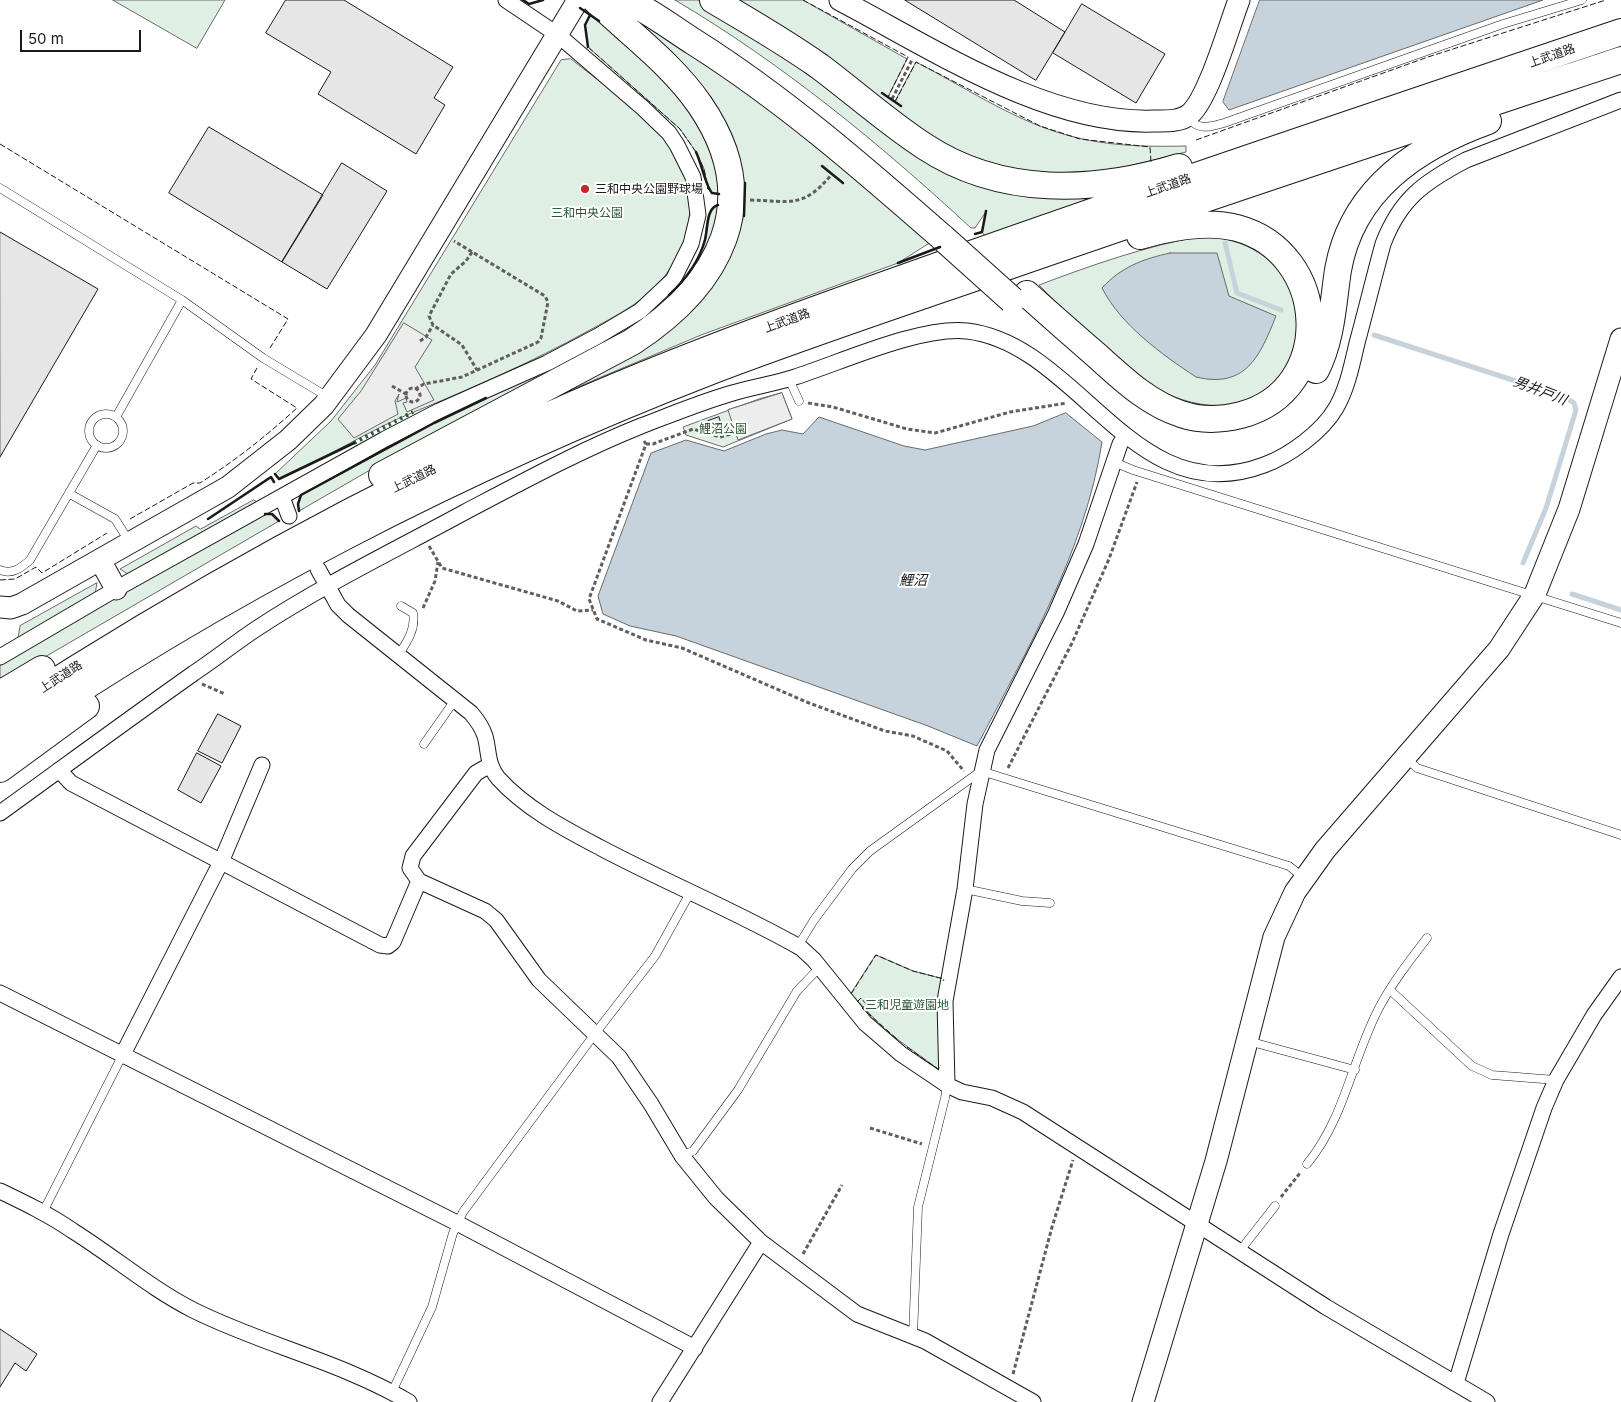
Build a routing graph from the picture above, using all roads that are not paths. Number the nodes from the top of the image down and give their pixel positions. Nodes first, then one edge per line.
1 (506, 0) edge
2 (626, 0) edge
3 (653, 0) edge
4 (713, 0) edge
5 (840, 0) edge
6 (1239, 0) edge
7 (1582, 0) edge
8 (585, 2) edge
9 (1621, 32) edge
10 (558, 35) junction
11 (1621, 61) edge
12 (1621, 100) edge
13 (1188, 116) junction
14 (1356, 121) junction
15 (0, 188) edge
16 (951, 235) junction
17 (1019, 297) junction
18 (182, 300) junction
19 (901, 304) junction
20 (1621, 338) edge
21 (790, 379) junction
22 (330, 398) junction
23 (799, 401) road end
24 (116, 417) junction
25 (1126, 436) junction
26 (97, 445) junction
27 (1114, 462) junction
28 (70, 494) junction
29 (282, 497) junction
30 (288, 516) dead end
31 (130, 543) junction
32 (100, 560) junction
33 (318, 568) dead end
34 (0, 570) edge
35 (233, 573) junction
36 (327, 586) junction
37 (116, 589) junction
38 (1535, 594) junction
39 (160, 600) junction
40 (401, 606) dead end
41 (0, 607) edge
42 (213, 611) junction
43 (1621, 623) edge
44 (105, 648) junction
45 (399, 654) junction
46 (0, 657) edge
47 (0, 694) edge
48 (458, 701) junction
49 (0, 717) edge
50 (0, 743) edge
51 (424, 744) dead end
52 (1406, 758) junction
53 (262, 765) dead end
54 (490, 765) junction
55 (0, 769) edge
56 (59, 770) junction
57 (975, 775) junction
58 (0, 812) edge
59 (1621, 835) edge
60 (221, 862) junction
61 (1304, 878) junction
62 (419, 881) junction
63 (965, 889) junction
64 (690, 893) junction
65 (1050, 903) dead end
66 (1427, 938) dead end
67 (798, 946) junction
68 (820, 967) junction
69 (1621, 977) edge
70 (1390, 990) junction
71 (0, 993) edge
72 (594, 1035) junction
73 (1248, 1041) junction
74 (122, 1056) junction
75 (1355, 1070) junction
76 (1556, 1080) junction
77 (947, 1085) junction
78 (682, 1156) junction
79 (1307, 1164) road end
80 (0, 1191) edge
81 (1275, 1206) road end
82 (43, 1212) junction
83 (458, 1224) junction
84 (1196, 1224) junction
85 (760, 1242) junction
86 (1239, 1252) junction
87 (913, 1336) junction
88 (695, 1348) junction
89 (1462, 1392) edge
90 (389, 1397) edge
91 (665, 1400) edge
92 (409, 1402) edge
93 (1033, 1402) edge
94 (1143, 1402) edge
95 (1487, 1402) edge

1 - 10 street
2 - 16 highway
3 - 16 highway
4 - 14 highway
5 - 13 street
6 - 13 street
7 - 13 lane
8 - 10 street
8 - 39 highway
9 - 14 highway, 上武道路
10 - 22 street
10 - 29 street
11 - 17 highway
11 - 19 highway, 上武道路
12 - 25 street
14 - 35 highway, 上武道路
15 - 18 lane
16 - 17 highway, bridge
17 - 19 highway
18 - 22 lane
18 - 24 lane
19 - 42 highway, 上武道路
20 - 38 street
21 - 23 lane
21 - 25 street
21 - 36 street
22 - 31 street
24 - 26 lane
24 - 26 lane
25 - 27 street
26 - 28 lane
27 - 38 lane
27 - 57 street
28 - 31 lane
28 - 34 lane
29 - 30 street
29 - 37 street
31 - 32 street
32 - 37 street
32 - 41 street
33 - 36 street
35 - 39 highway
35 - 44 highway, 上武道路
36 - 45 street
36 - 56 street
37 - 46 street
38 - 43 lane
38 - 52 street
39 - 44 highway
39 - 47 highway
40 - 45 lane
42 - 50 highway, 上武道路
42 - 55 highway
44 - 49 highway, 上武道路
45 - 48 street
48 - 51 lane
48 - 54 street
52 - 59 lane
52 - 61 street
53 - 60 street
54 - 62 street
54 - 64 street
56 - 58 street
56 - 60 street
57 - 61 lane
57 - 63 street
57 - 67 lane
60 - 62 street
60 - 74 street
61 - 73 street
62 - 72 street
63 - 65 lane
63 - 77 street
64 - 67 street
64 - 72 lane
66 - 70 lane
67 - 68 street
68 - 77 street
68 - 78 lane
69 - 76 street
70 - 75 lane
70 - 76 lane
71 - 74 street
72 - 78 street
72 - 83 lane
73 - 75 lane
73 - 84 street
74 - 82 lane
74 - 83 street
75 - 79 lane
76 - 89 street
77 - 84 street
77 - 87 lane
78 - 85 street
80 - 82 street
81 - 86 lane
82 - 90 street
83 - 88 street
83 - 90 lane
84 - 86 street
84 - 94 street
85 - 87 street
85 - 88 street
86 - 89 street
87 - 93 street
88 - 91 street
89 - 95 street
90 - 92 street

